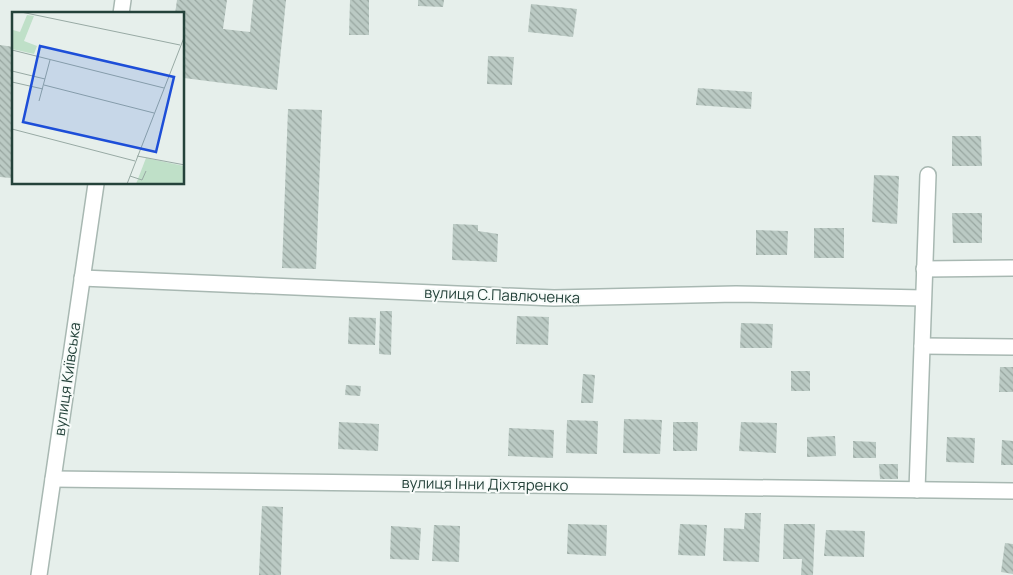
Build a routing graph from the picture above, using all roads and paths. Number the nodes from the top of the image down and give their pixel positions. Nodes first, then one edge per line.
1 (928, 175) dead end
2 (96, 185) edge
3 (924, 268) junction
4 (1013, 268) edge
5 (82, 278) junction
6 (923, 298) junction
7 (922, 346) junction
8 (1013, 347) edge
9 (53, 479) junction
10 (917, 490) junction
11 (1013, 491) edge
12 (39, 575) edge

1 - 3 street
2 - 5 street, вулиця Київська
3 - 4 street
3 - 6 street
5 - 6 street, вулиця С.Павлюченка
5 - 9 street, вулиця Київська
6 - 7 street
7 - 8 street
7 - 10 street
9 - 10 street, вулиця Інни Діхтяренко
9 - 12 street, вулиця Київська
10 - 11 street, вулиця Інни Діхтяренко

